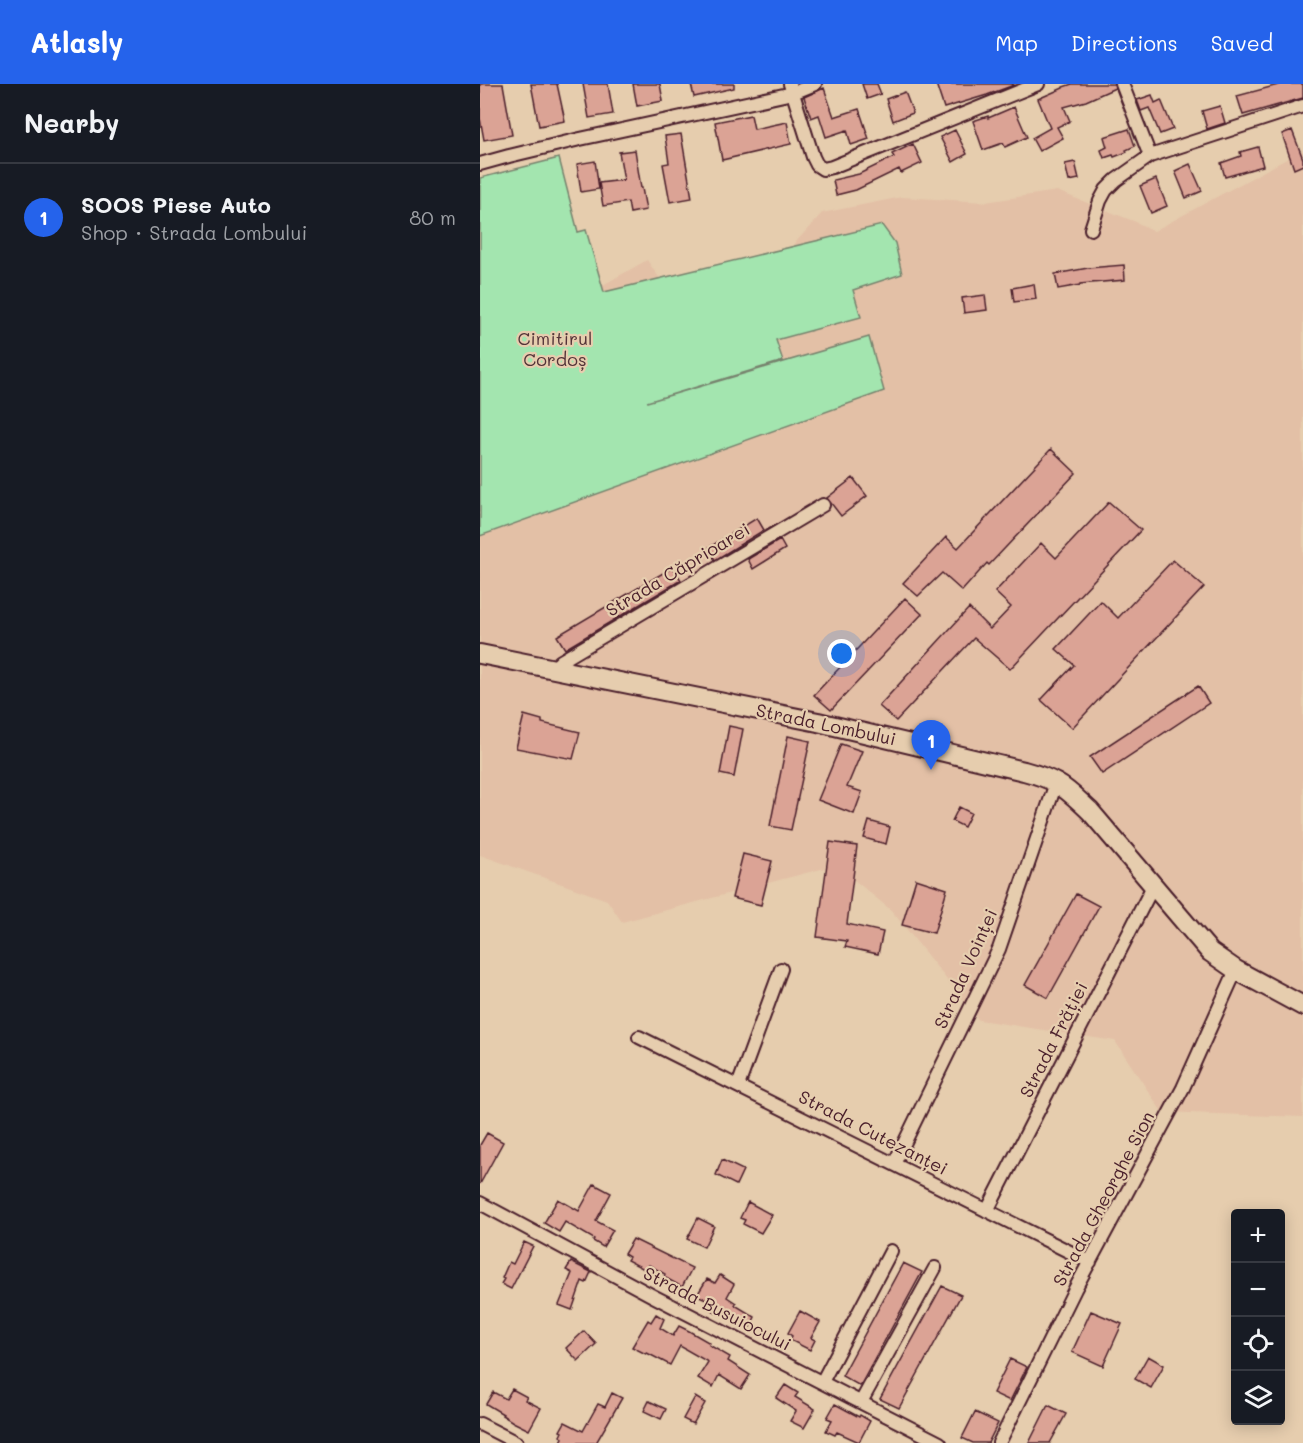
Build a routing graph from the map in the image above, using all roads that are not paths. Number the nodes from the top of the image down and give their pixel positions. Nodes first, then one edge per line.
1 (815, 84) edge
2 (1038, 84) edge
3 (1122, 84) edge
4 (791, 88) edge
5 (1303, 106) edge
6 (1150, 156) junction
7 (480, 164) edge
8 (1091, 229) dead end
9 (823, 505) dead end
10 (480, 654) edge
11 (554, 669) junction
12 (1056, 783) junction
13 (1153, 886) junction
14 (781, 969) dead end
15 (1236, 970) junction
16 (1303, 1006) edge
17 (639, 1036) dead end
18 (738, 1086) junction
19 (894, 1164) junction
20 (480, 1203) edge
21 (987, 1211) junction
22 (891, 1251) dead end
23 (1090, 1262) junction
24 (935, 1268) dead end
25 (822, 1382) junction
26 (861, 1402) junction
27 (480, 1424) edge
28 (517, 1443) edge
29 (940, 1443) edge
30 (999, 1443) edge

1 - 4 street
2 - 4 street
3 - 6 street
4 - 7 street
5 - 6 street
6 - 8 street
9 - 11 street, Strada Căprioarei
10 - 11 street, Strada Lombului
11 - 12 street, Strada Lombului
12 - 13 street, Strada Lombului
12 - 19 street, Strada Voinței
13 - 15 street, Strada Lombului
13 - 21 street, Strada Frăției
14 - 18 street
15 - 16 street, Strada Lombului
15 - 23 street, Strada Gheorghe Sion
17 - 18 street, Strada Cutezanței
18 - 19 street, Strada Cutezanței
19 - 21 street, Strada Cutezanței
20 - 25 street, Strada Busuiocului
21 - 23 street, Strada Cutezanței
22 - 25 street
23 - 30 street, Strada Gheorghe Sion
24 - 26 street
25 - 26 street, Strada Busuiocului
26 - 29 street, Strada Busuiocului
27 - 28 street

